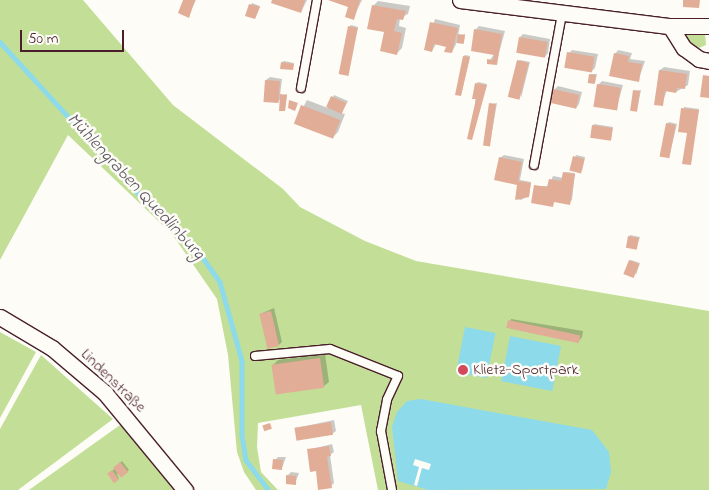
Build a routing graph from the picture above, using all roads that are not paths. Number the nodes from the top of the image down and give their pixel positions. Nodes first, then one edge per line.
1 (317, 0) edge
2 (460, 0) edge
3 (562, 14) junction
4 (670, 26) junction
5 (709, 26) edge
6 (709, 61) edge
7 (301, 88) dead end
8 (534, 165) dead end
9 (0, 316) edge
10 (255, 356) dead end
11 (184, 490) edge
12 (392, 490) edge

1 - 7 lane
2 - 3 street
3 - 4 street
3 - 8 lane
4 - 5 street
4 - 6 street
9 - 11 street, Lindenstraße
10 - 12 lane

